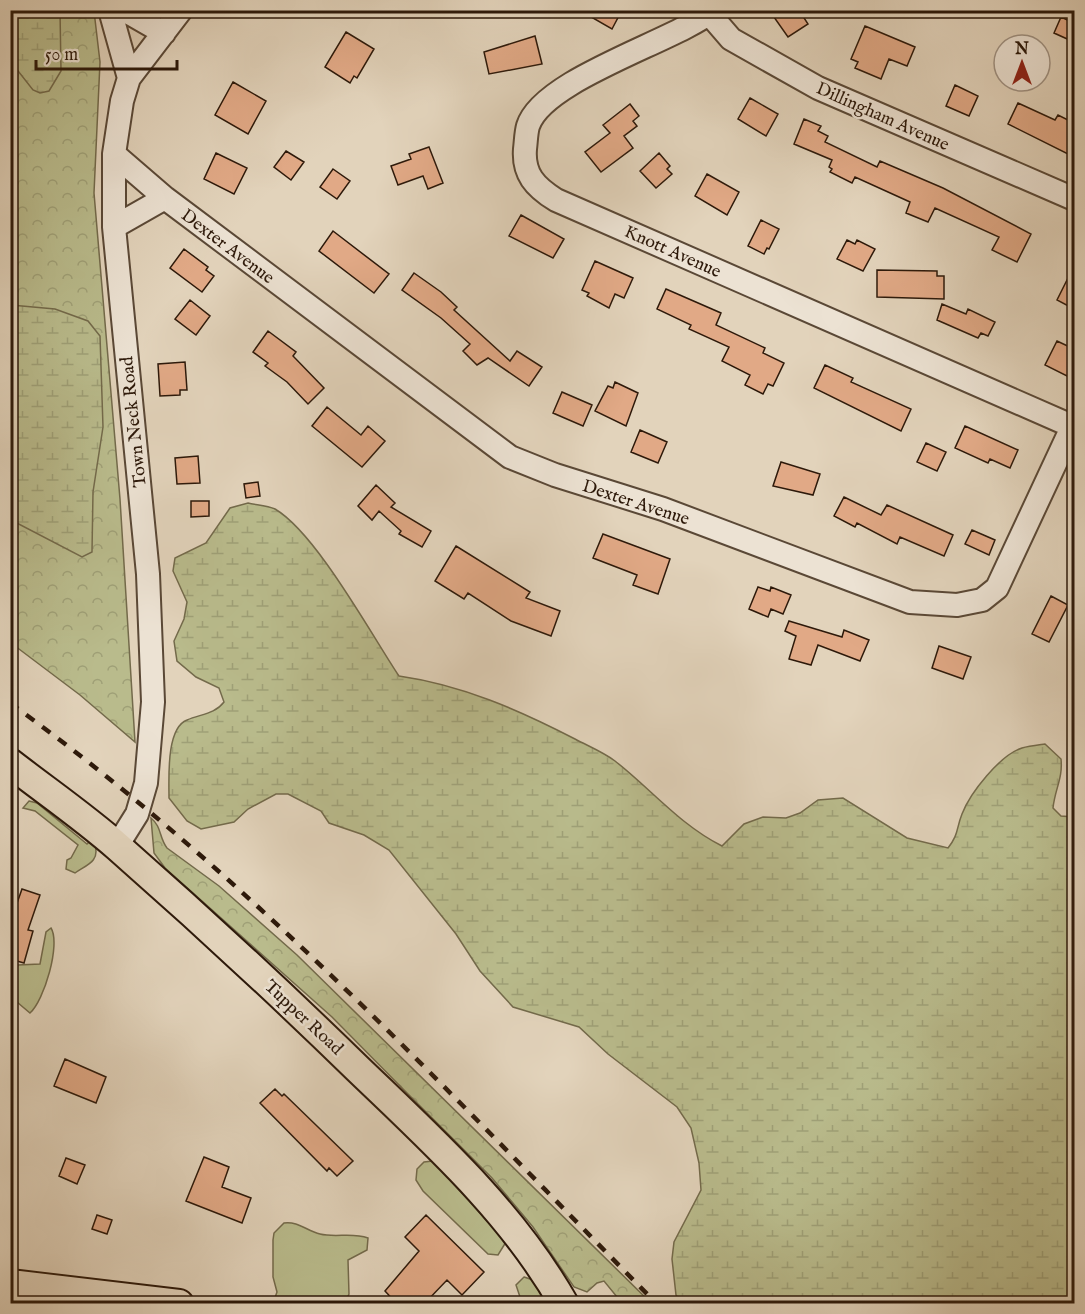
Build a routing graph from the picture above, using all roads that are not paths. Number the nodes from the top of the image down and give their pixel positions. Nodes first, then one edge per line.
1 (110, 10) edge
2 (124, 10) edge
3 (181, 10) edge
4 (711, 11) edge
5 (164, 33) junction
6 (129, 78) junction
7 (114, 154) junction
8 (165, 198) junction
9 (1074, 200) edge
10 (114, 227) junction
11 (1074, 426) edge
12 (10, 763) edge
13 (117, 846) junction
14 (10, 1284) edge
15 (179, 1304) edge
16 (564, 1304) edge

1 - 6 street
2 - 5 street
3 - 5 street, Town Neck Road
4 - 9 street, Dillingham Avenue
4 - 11 street, Knott Avenue
5 - 6 street, Town Neck Road
6 - 7 street, Town Neck Road
7 - 8 street, Dexter Avenue
7 - 10 street, Town Neck Road
8 - 10 street, Dexter Avenue
8 - 11 street, Dexter Avenue
10 - 13 street, Town Neck Road
12 - 13 main road, Tupper Road
13 - 16 main road, Tupper Road
14 - 15 main road

